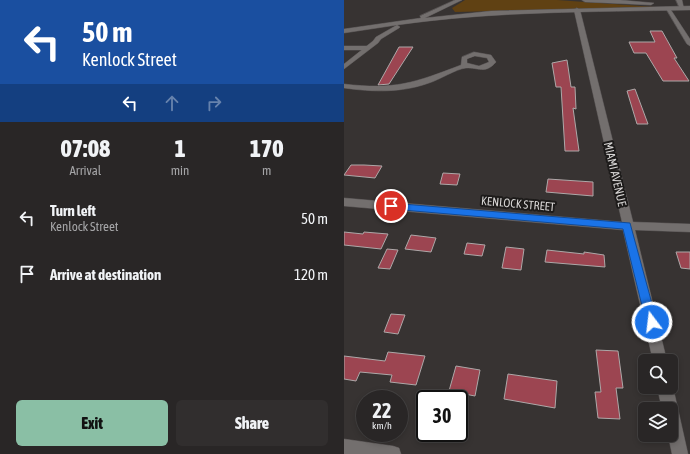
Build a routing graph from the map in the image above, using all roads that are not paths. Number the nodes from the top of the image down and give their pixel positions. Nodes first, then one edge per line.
1 (459, 0) edge
2 (585, 0) edge
3 (679, 0) edge
4 (651, 4) dead end
5 (446, 8) junction
6 (667, 8) junction
7 (682, 8) junction
8 (690, 8) edge
9 (577, 10) junction
10 (426, 20) junction
11 (407, 26) junction
12 (344, 31) edge
13 (400, 32) dead end
14 (376, 42) junction
15 (690, 44) edge
16 (344, 48) edge
17 (367, 48) junction
18 (466, 66) dead end
19 (344, 67) edge
20 (344, 86) edge
21 (344, 202) edge
22 (626, 226) junction
23 (690, 228) edge
24 (658, 354) edge
25 (677, 442) edge
26 (344, 447) edge
27 (393, 454) edge
28 (680, 454) edge

1 - 5 street
2 - 4 street
3 - 7 street
5 - 10 street
5 - 11 street
6 - 7 street
6 - 9 street
6 - 15 street
7 - 8 street
9 - 10 street
9 - 22 street, MIAMI AVENUE
10 - 11 street
11 - 12 street
11 - 14 street
13 - 14 street
14 - 17 street
16 - 17 street
17 - 19 street
18 - 20 street
21 - 22 street, KENLOCK STREET
22 - 23 street, KENLOCK STREET
22 - 24 street, MIAMI AVENUE
25 - 28 street
26 - 27 street

